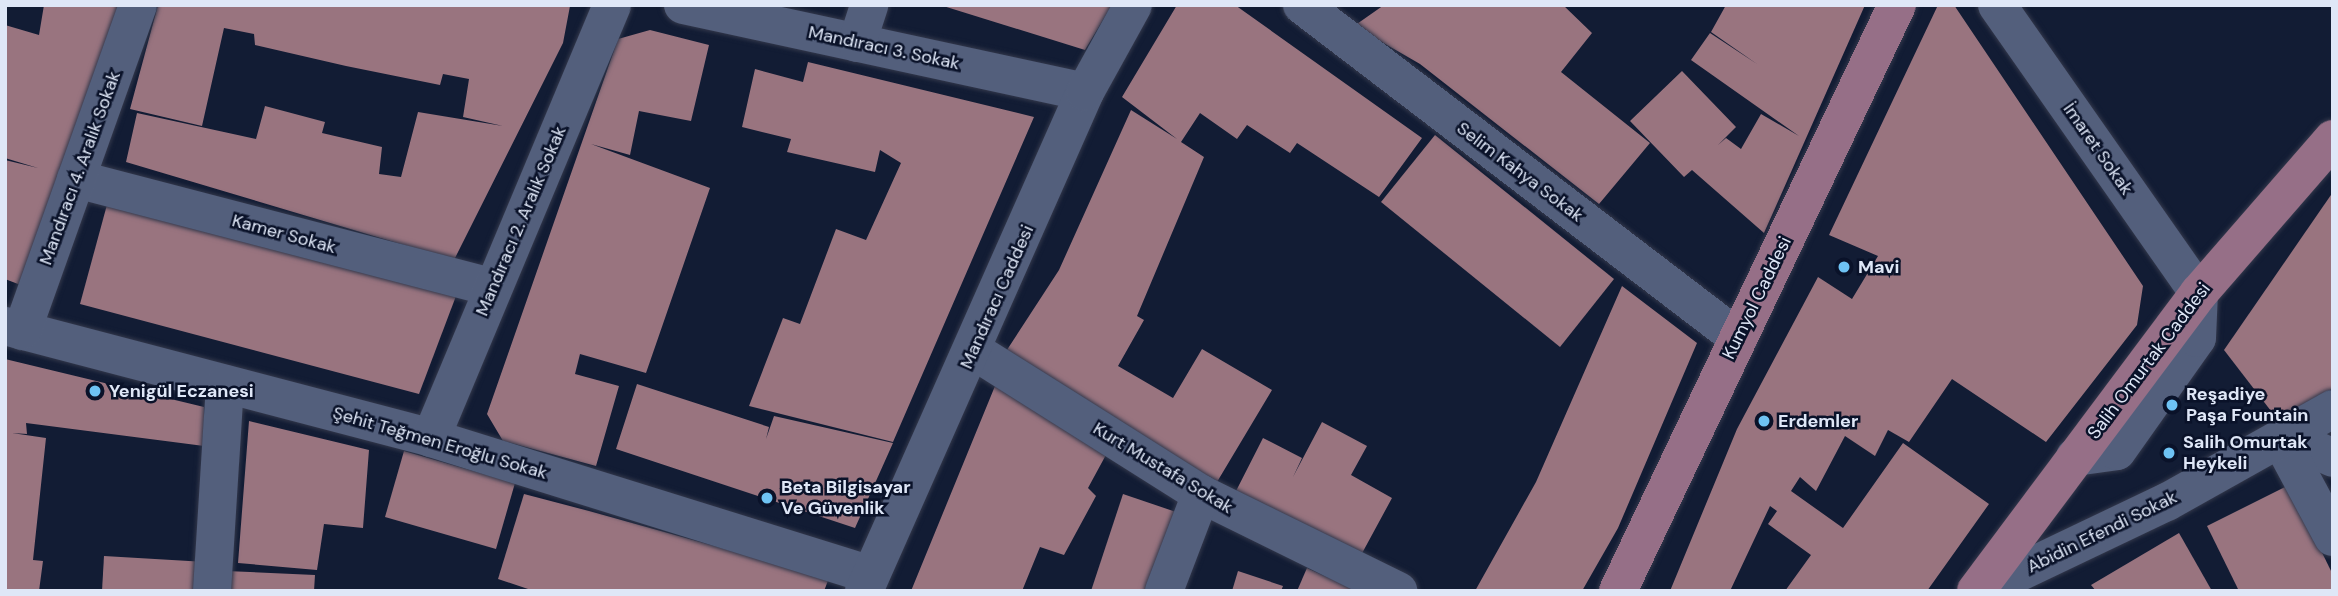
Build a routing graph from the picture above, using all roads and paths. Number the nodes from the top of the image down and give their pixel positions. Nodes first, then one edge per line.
1 (138, 5) edge
2 (612, 5) edge
3 (683, 5) edge
4 (869, 5) edge
5 (1133, 5) edge
6 (1302, 5) edge
7 (1897, 5) edge
8 (1997, 5) edge
9 (857, 43) junction
10 (1085, 92) junction
11 (2333, 139) edge
12 (76, 179) junction
13 (493, 288) junction
14 (2199, 292) junction
15 (13, 329) edge
16 (1738, 338) junction
17 (974, 351) junction
18 (225, 384) junction
19 (2333, 409) edge
20 (430, 438) junction
21 (2286, 440) junction
22 (2333, 458) edge
23 (1201, 495) junction
24 (2333, 537) edge
25 (867, 583) edge
26 (212, 591) edge
27 (1164, 591) edge
28 (1398, 591) edge
29 (1618, 591) edge
30 (1978, 591) edge

1 - 12 street, Mandıracı 4. Aralık Sokak
2 - 13 street, Mandıracı 2. Aralık Sokak
3 - 9 street, Mandıracı 3. Sokak
4 - 9 street
5 - 10 street, Mandıracı Caddesi
6 - 16 street, Selim Kahya Sokak
7 - 16 main road, Kumyol Caddesi
8 - 14 street, İmaret Sokak
9 - 10 street, Mandıracı 3. Sokak
10 - 17 street, Mandıracı Caddesi
11 - 14 main road, Salih Omurtak Caddesi
12 - 13 street, Kamer Sokak
12 - 15 street, Mandıracı 4. Aralık Sokak
13 - 20 street, Mandıracı 2. Aralık Sokak
14 - 30 main road, Salih Omurtak Caddesi
15 - 18 street, Şehit Teğmen Eroğlu Sokak
16 - 29 main road, Kumyol Caddesi
17 - 23 street, Kurt Mustafa Sokak
17 - 25 street, Mandıracı Caddesi
18 - 20 street, Şehit Teğmen Eroğlu Sokak
18 - 26 street
19 - 21 street, Abidin Efendi Sokak
20 - 25 street, Şehit Teğmen Eroğlu Sokak
21 - 22 street
21 - 24 street
21 - 30 street, Abidin Efendi Sokak
23 - 27 street
23 - 28 street, Kurt Mustafa Sokak

